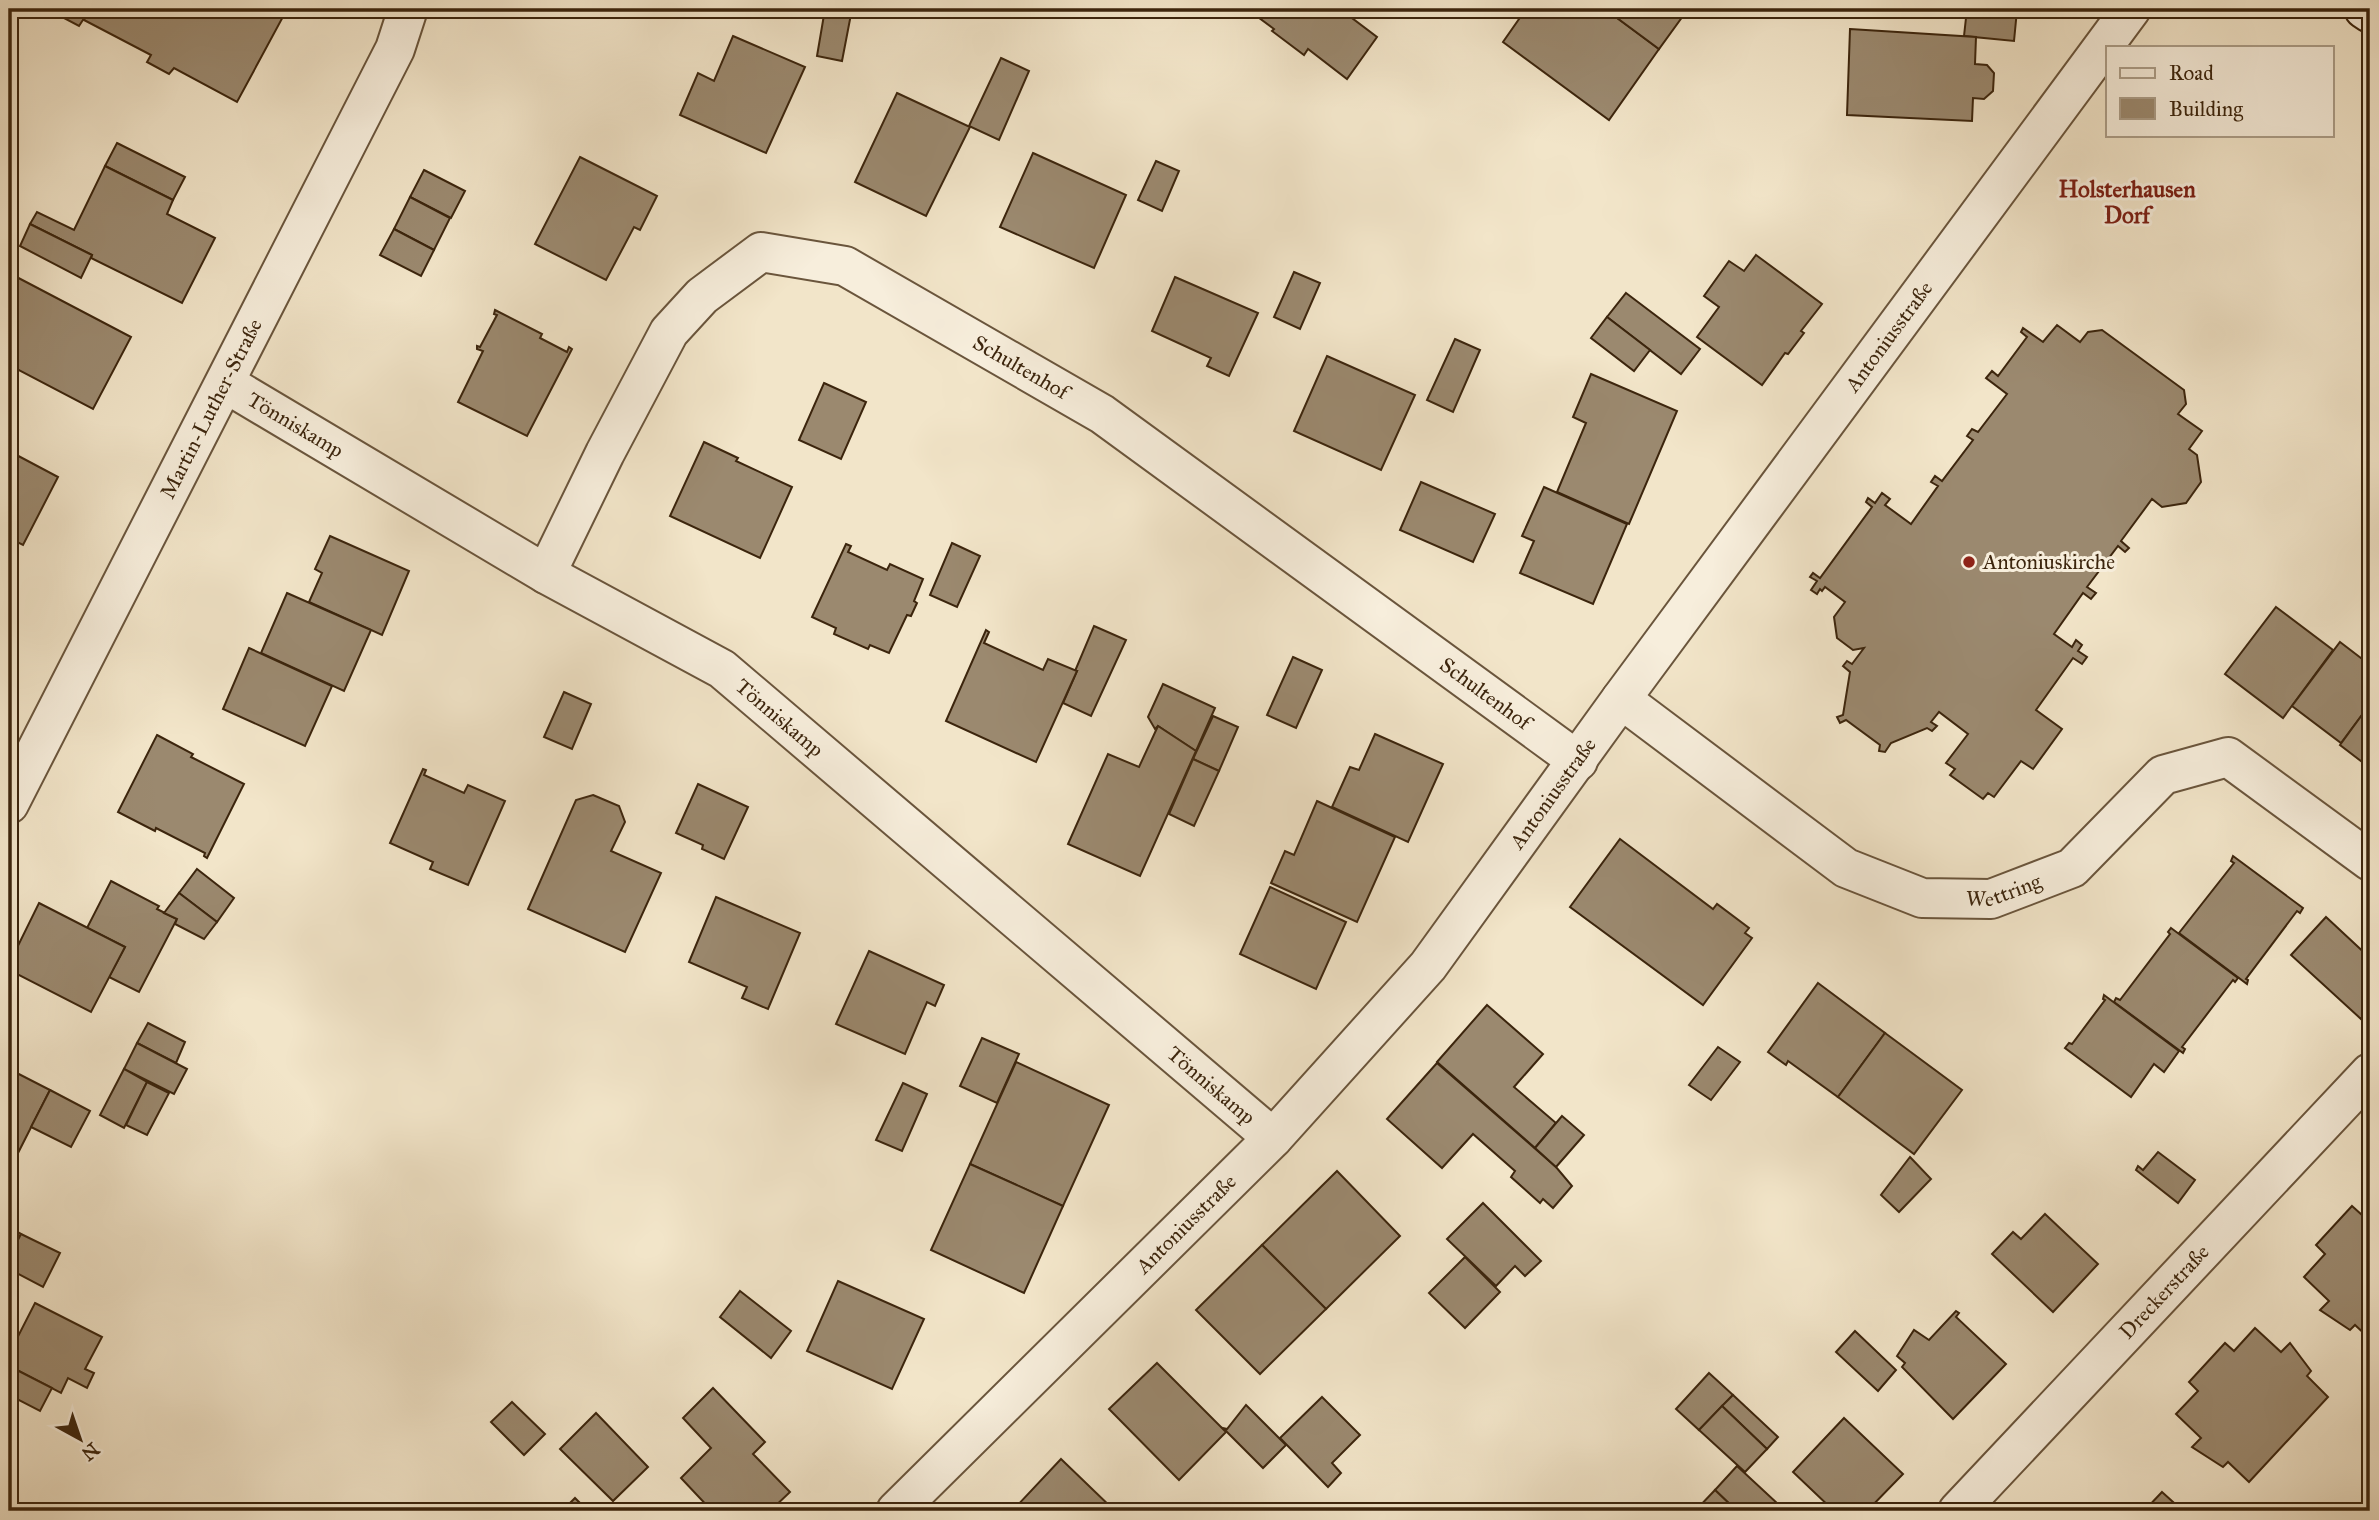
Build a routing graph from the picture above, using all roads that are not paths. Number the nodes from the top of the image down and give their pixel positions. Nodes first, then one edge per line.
1 (408, 9) edge
2 (2131, 9) edge
3 (2364, 9) edge
4 (2370, 13) edge
5 (225, 383) junction
6 (547, 574) junction
7 (1621, 699) junction
8 (1578, 761) junction
9 (9, 804) edge
10 (2370, 861) edge
11 (2370, 1073) edge
12 (1273, 1138) junction
13 (896, 1511) edge
14 (1958, 1511) edge

1 - 5 street, Martin-Luther-Straße
2 - 7 street, Antoniusstraße
3 - 4 street
5 - 6 street, Tönniskamp
5 - 9 street, Martin-Luther-Straße
6 - 8 street, Schultenhof
6 - 12 street, Tönniskamp
7 - 8 street, Antoniusstraße
7 - 10 street, Wettring
8 - 12 street, Antoniusstraße
11 - 14 street, Dreckerstraße
12 - 13 street, Antoniusstraße

